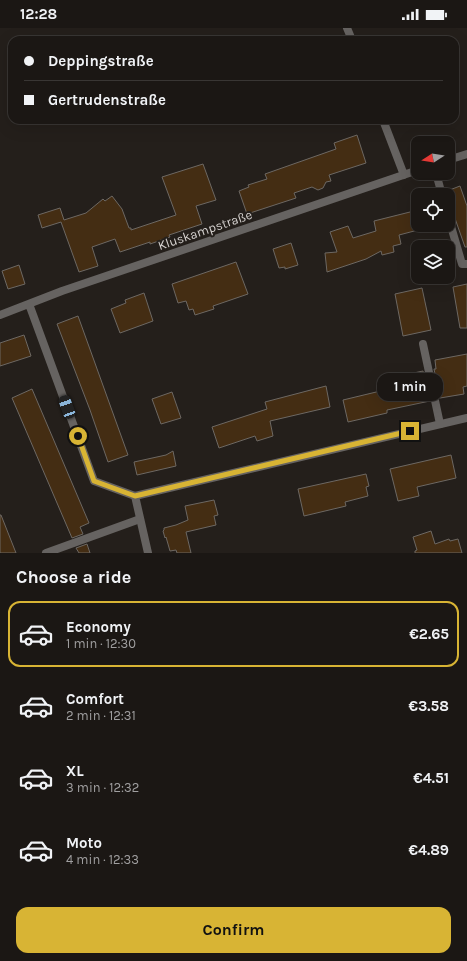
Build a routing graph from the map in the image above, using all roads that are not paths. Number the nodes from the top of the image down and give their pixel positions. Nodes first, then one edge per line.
1 (385, 124) edge
2 (467, 154) edge
3 (455, 158) edge
4 (411, 172) edge
5 (404, 175) junction
6 (453, 232) edge
7 (467, 264) edge
8 (29, 304) junction
9 (0, 315) edge
10 (423, 344) dead end
11 (467, 418) edge
12 (440, 424) junction
13 (135, 496) junction
14 (140, 518) junction
15 (46, 553) edge
16 (148, 553) edge

1 - 5 street
2 - 3 street
4 - 5 street, Kluskampstraße
5 - 8 street, Kluskampstraße
6 - 7 street
8 - 9 street, Kluskampstraße
8 - 13 street
10 - 12 street
11 - 12 street
12 - 13 street
13 - 14 street
14 - 15 street
14 - 16 street

